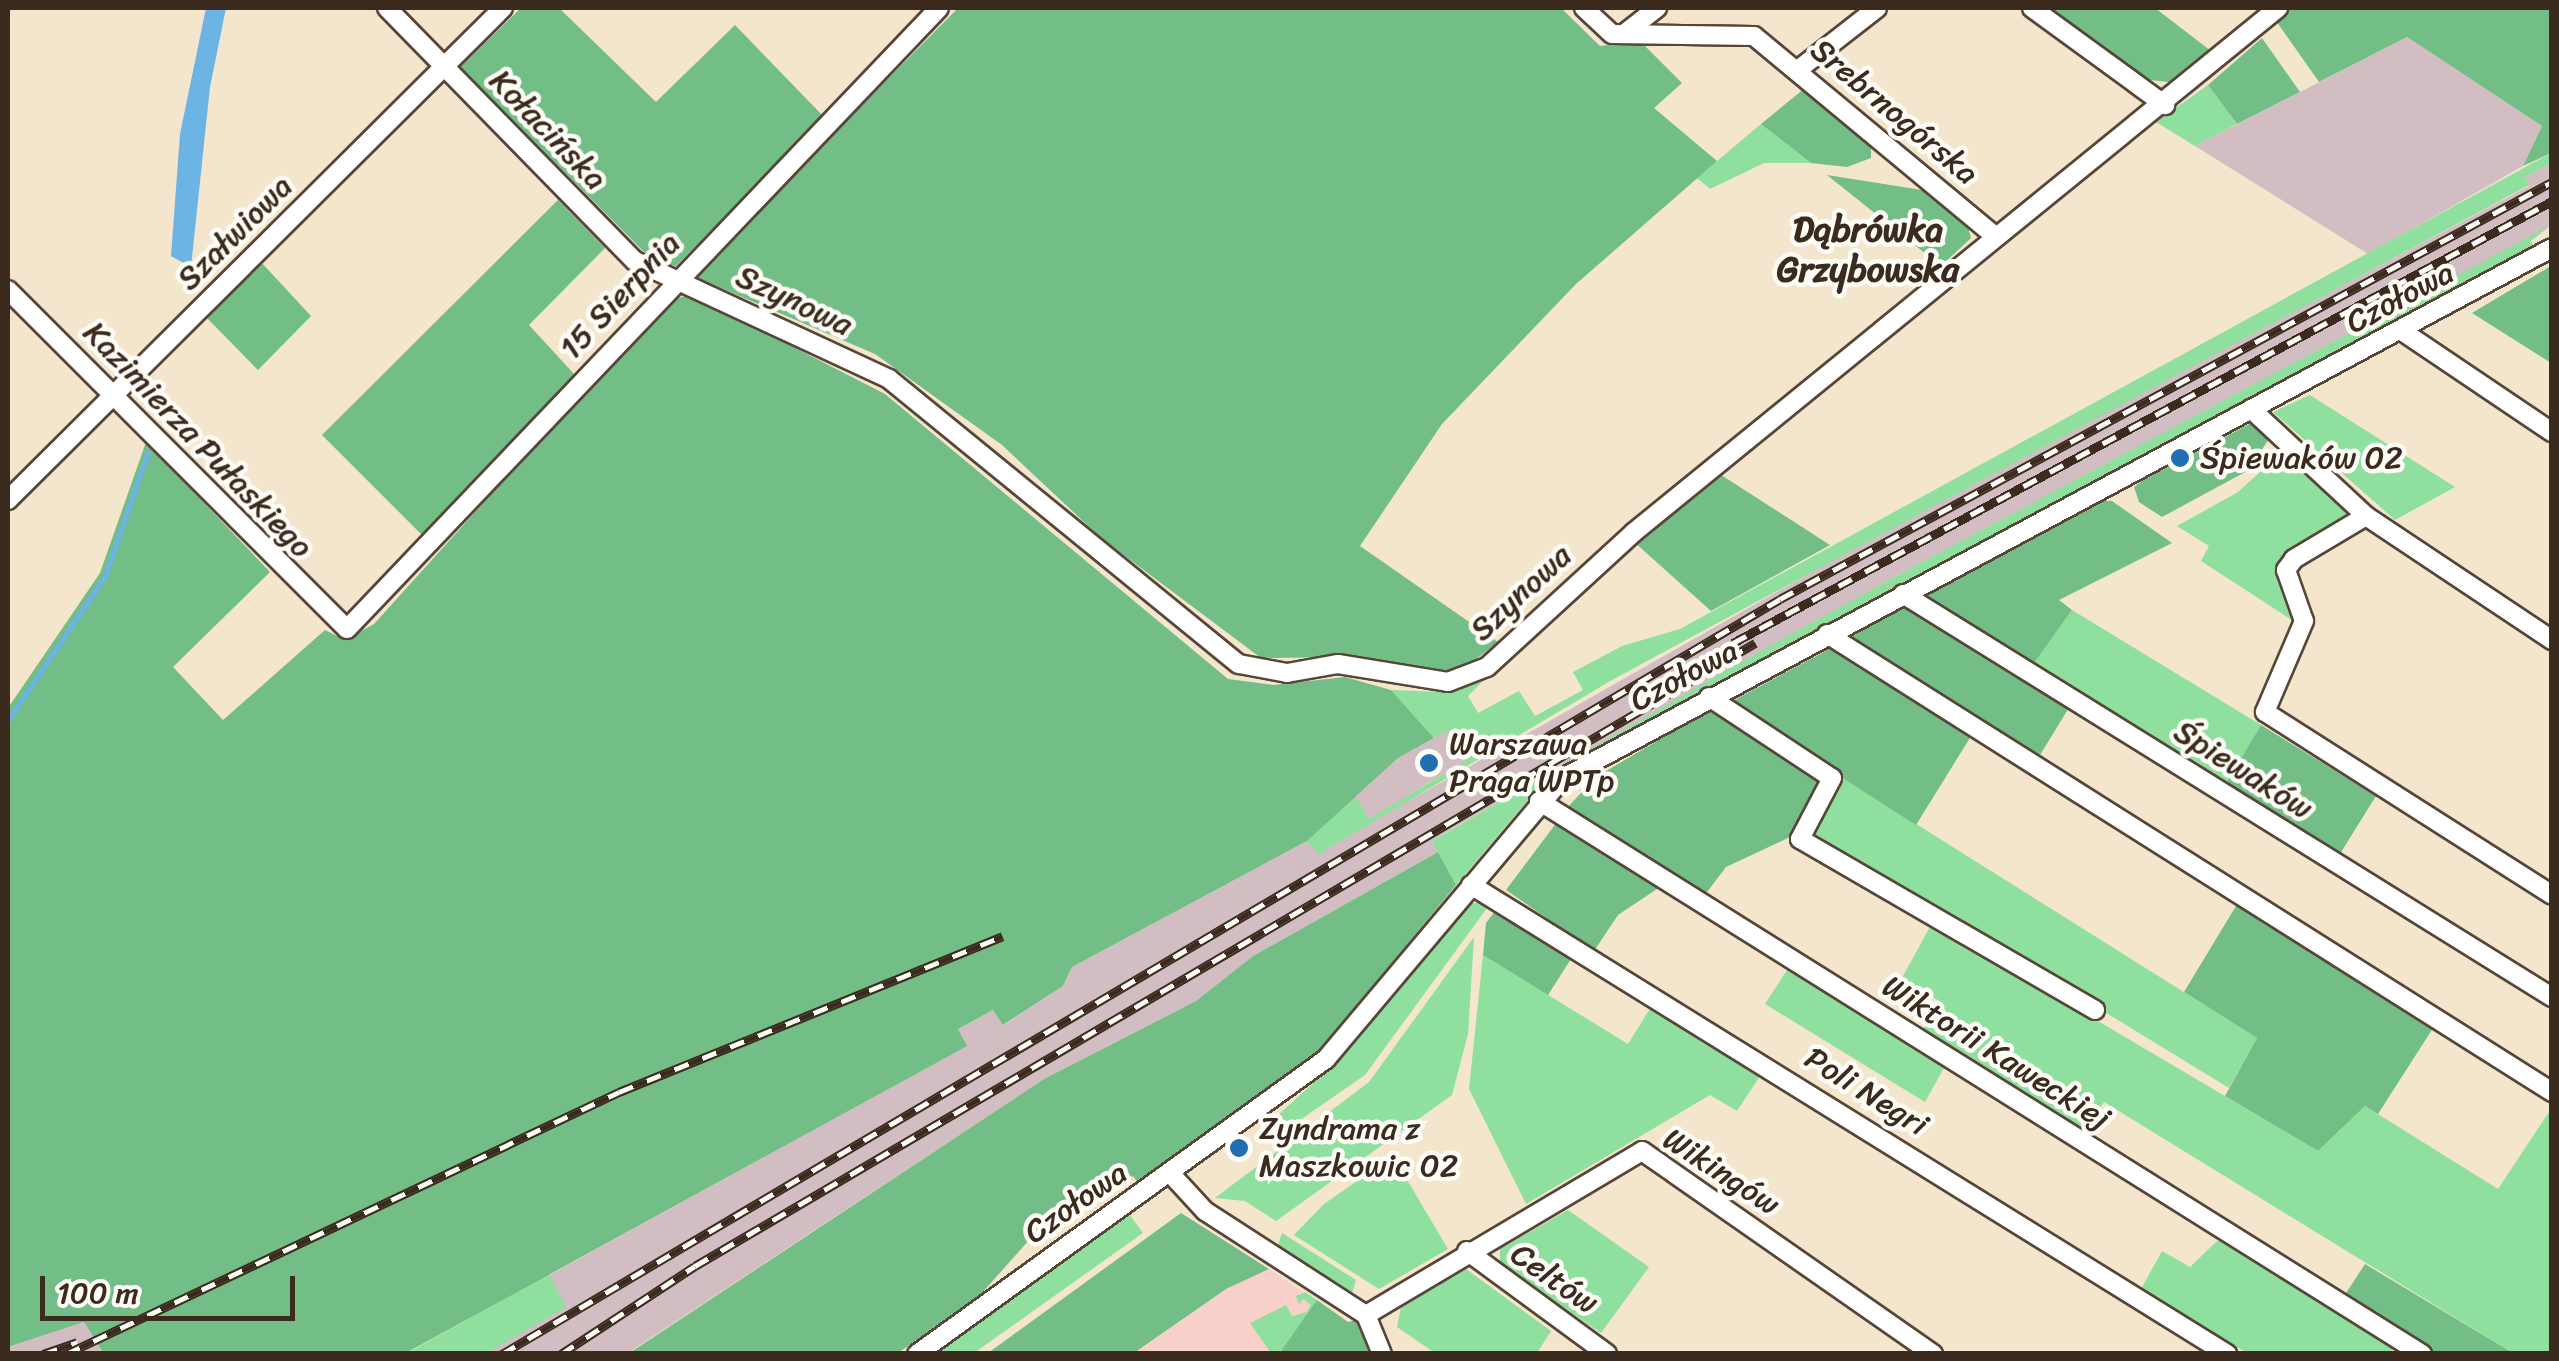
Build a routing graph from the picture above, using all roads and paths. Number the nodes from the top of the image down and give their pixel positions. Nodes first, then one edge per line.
1 (387, 8) edge
2 (503, 8) edge
3 (939, 8) edge
4 (1584, 8) edge
5 (1657, 8) edge
6 (1877, 8) edge
7 (2032, 8) edge
8 (2278, 8) edge
9 (1625, 34) junction
10 (444, 66) junction
11 (1798, 69) junction
12 (2165, 106) junction
13 (1994, 235) junction
14 (2552, 248) edge
15 (677, 280) junction
16 (8, 290) edge
17 (2402, 331) junction
18 (114, 395) junction
19 (2250, 409) junction
20 (2552, 432) edge
21 (8, 500) edge
22 (2366, 516) junction
23 (1903, 594) junction
24 (347, 629) joint
25 (1827, 634) junction
26 (2552, 640) edge
27 (1709, 697) junction
28 (1539, 801) junction
29 (1471, 885) junction
30 (2552, 895) edge
31 (2552, 997) edge
32 (2095, 1010) dead end
33 (2552, 1092) edge
34 (1170, 1173) junction
35 (1467, 1252) junction
36 (1366, 1315) junction
37 (916, 1354) edge
38 (1382, 1354) edge
39 (1607, 1354) edge
40 (1933, 1354) edge
41 (2227, 1354) edge
42 (2422, 1354) edge

1 - 10 street, Kołacińska
2 - 10 street, Szałwiowa
3 - 15 street, 15 Sierpnia
4 - 9 street
5 - 9 street
6 - 11 street
7 - 12 street
8 - 12 street, Szynowa
9 - 11 street, Srebrnogórska
10 - 15 street, Kołacińska
10 - 18 street, Szałwiowa
11 - 13 street, Srebrnogórska
12 - 13 street, Szynowa
13 - 15 street, Szynowa
14 - 17 street, Czołowa
15 - 24 street, 15 Sierpnia
16 - 18 street, Kazimierza Pułaskiego
17 - 19 street, Czołowa
17 - 20 street
18 - 21 street, Szałwiowa
18 - 24 street, Kazimierza Pułaskiego
19 - 22 street
19 - 23 street, Czołowa
22 - 26 street
22 - 30 street
23 - 25 street, Czołowa
23 - 31 street, Śpiewaków
25 - 27 street, Czołowa
25 - 33 street
27 - 28 street, Czołowa
27 - 32 street
28 - 29 street, Czołowa
28 - 42 street, Wiktorii Kaweckiej
29 - 34 street, Czołowa
29 - 41 street, Poli Negri
34 - 36 street
34 - 37 street, Czołowa
35 - 36 street, Wikingów
35 - 39 street, Celtów
35 - 40 street, Wikingów
36 - 38 street

